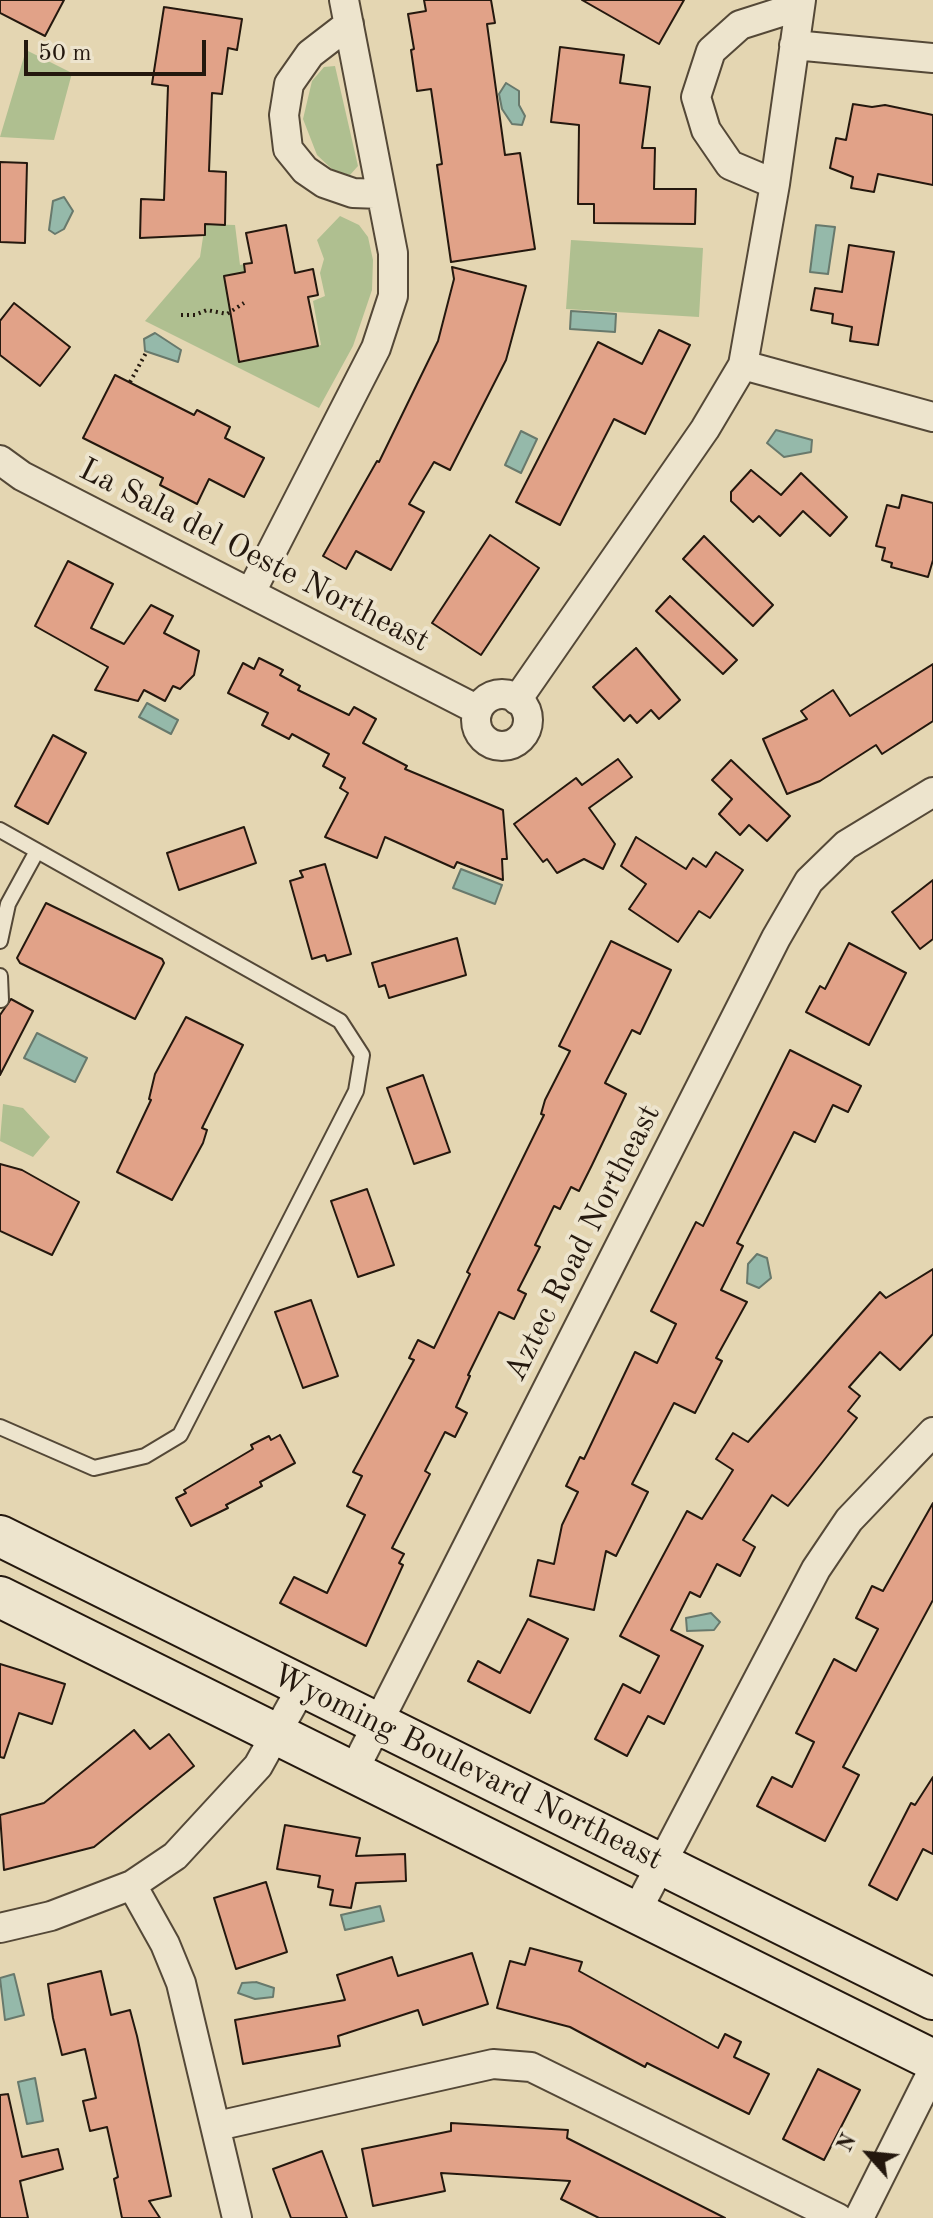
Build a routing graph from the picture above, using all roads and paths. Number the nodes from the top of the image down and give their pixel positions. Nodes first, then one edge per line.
1 (800, 3) edge
2 (347, 12) edge
3 (794, 45) junction
4 (933, 58) edge
5 (775, 184) junction
6 (381, 194) junction
7 (244, 303) dead end
8 (181, 315) dead end
9 (147, 351) dead end
10 (743, 365) junction
11 (130, 382) dead end
12 (933, 417) edge
13 (0, 460) edge
14 (251, 592) junction
15 (517, 700) junction
16 (478, 710) junction
17 (933, 792) edge
18 (0, 830) edge
19 (37, 851) junction
20 (0, 941) edge
21 (0, 976) edge
22 (1, 1000) edge
23 (0, 1427) edge
24 (933, 1432) edge
25 (0, 1536) edge
26 (0, 1597) edge
27 (302, 1687) junction
28 (378, 1725) junction
29 (277, 1737) junction
30 (352, 1774) junction
31 (662, 1863) junction
32 (132, 1885) junction
33 (635, 1914) junction
34 (0, 1928) edge
35 (933, 1999) edge
36 (933, 2060) edge
37 (933, 2070) edge
38 (217, 2126) junction
39 (237, 2218) edge
40 (838, 2218) edge
41 (859, 2218) edge

1 - 3 street
1 - 5 street
2 - 6 street
2 - 6 street
3 - 4 street
3 - 5 street
5 - 10 street
6 - 14 street
7 - 8 path
9 - 11 path
10 - 12 street
10 - 15 street
13 - 14 street, La Sala del Oeste Northeast
14 - 16 street, La Sala del Oeste Northeast
15 - 16 street
15 - 16 street
17 - 28 street, Aztec Road Northeast
18 - 19 lane
19 - 20 lane
19 - 23 lane
21 - 22 lane
24 - 31 street
25 - 27 main road, Wyoming Boulevard Northeast
26 - 29 main road, Wyoming Boulevard Northeast
27 - 28 main road, Wyoming Boulevard Northeast
27 - 29 street
28 - 30 street, Aztec Road Northeast
28 - 31 main road, Wyoming Boulevard Northeast
29 - 30 main road, Wyoming Boulevard Northeast
29 - 32 street
30 - 33 main road, Wyoming Boulevard Northeast
31 - 33 street
31 - 35 main road, Wyoming Boulevard Northeast
32 - 34 street
32 - 38 street
33 - 36 main road, Wyoming Boulevard Northeast
37 - 41 street
38 - 39 street
38 - 40 street

